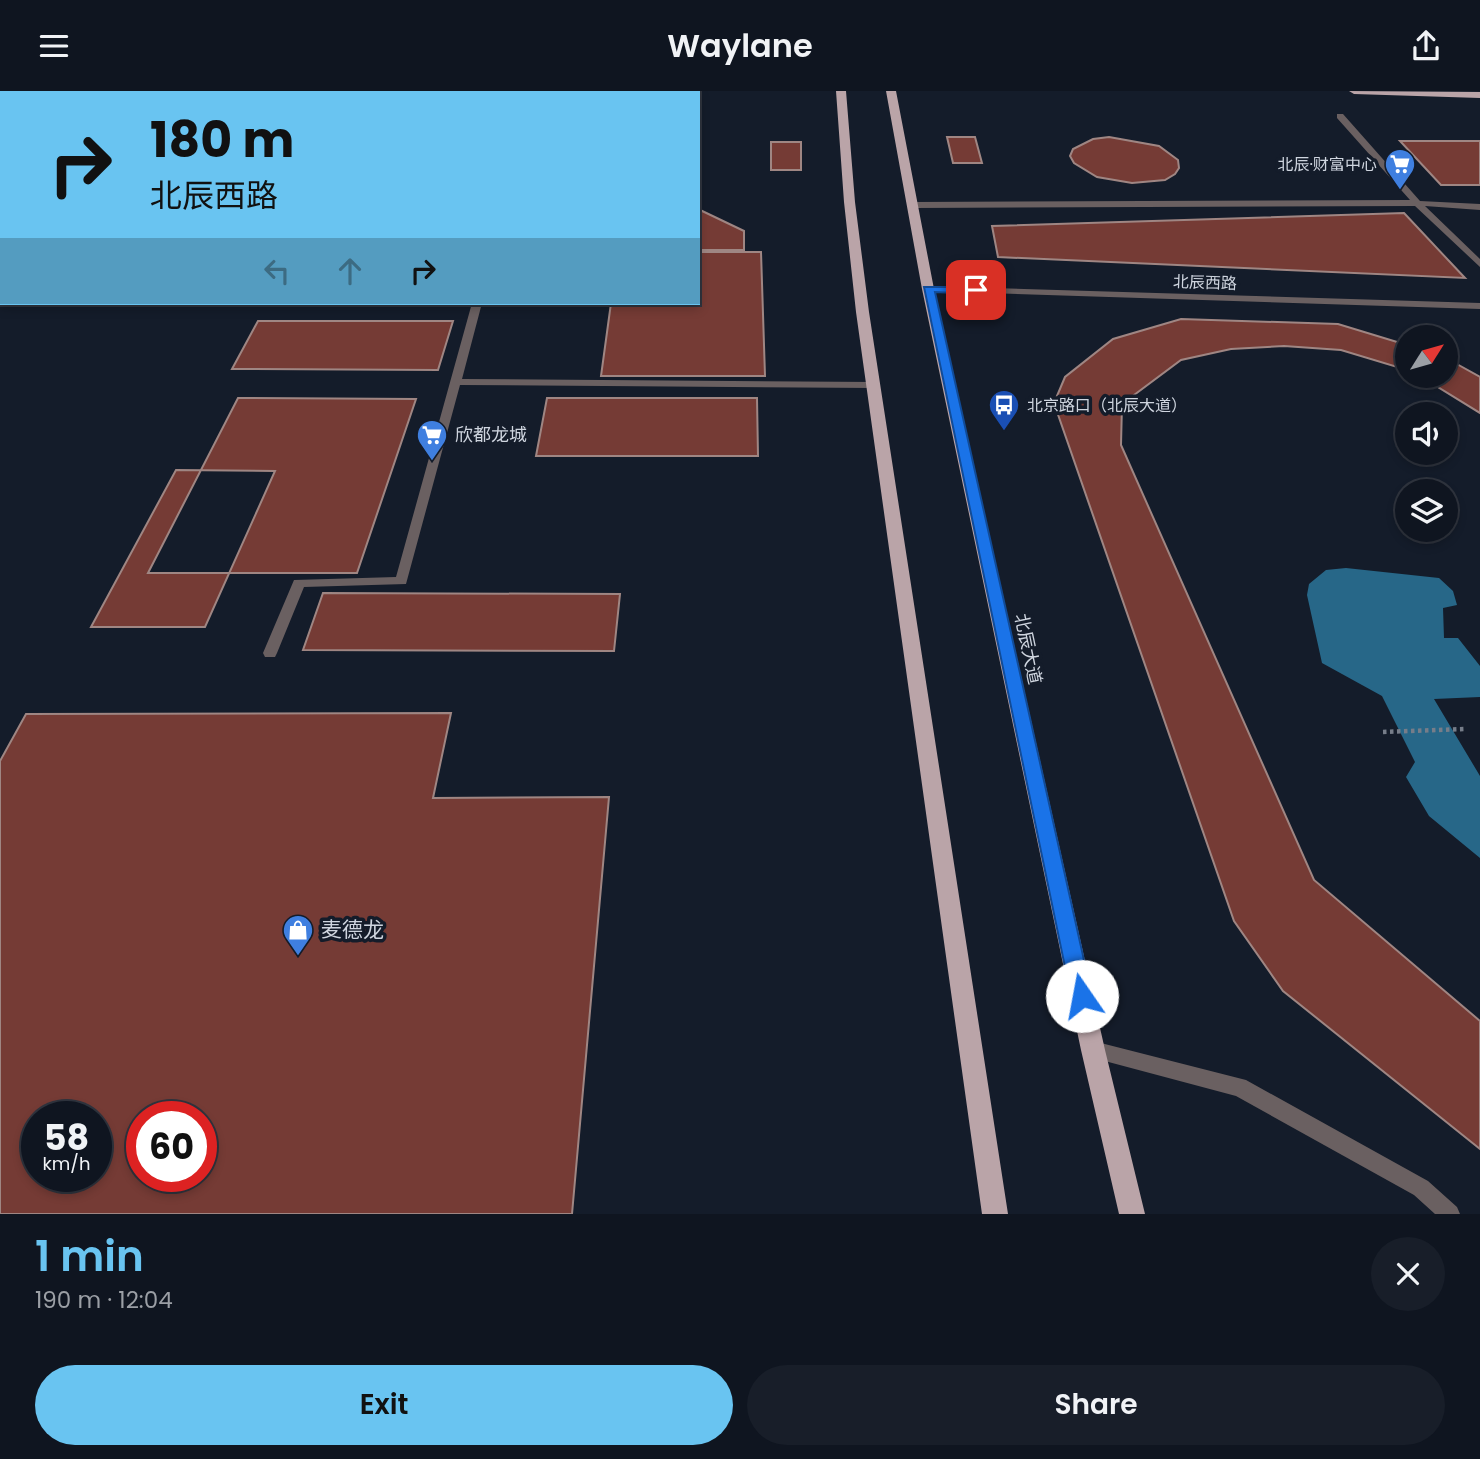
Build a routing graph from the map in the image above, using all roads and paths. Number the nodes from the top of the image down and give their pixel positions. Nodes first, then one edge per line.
1 (841, 91) edge
2 (891, 91) edge
3 (1354, 91) edge
4 (1480, 95) edge
5 (1340, 116) dead end
6 (1417, 203) junction
7 (914, 205) junction
8 (1480, 207) edge
9 (1480, 264) edge
10 (928, 289) junction
11 (476, 305) edge
12 (1480, 306) edge
13 (456, 382) junction
14 (874, 385) junction
15 (270, 653) dead end
16 (1465, 729) dead end
17 (1383, 732) dead end
18 (1093, 1050) junction
19 (995, 1214) edge
20 (1132, 1214) edge
21 (1450, 1214) edge

1 - 14 main road
2 - 7 main road, 北辰大道
3 - 4 main road
5 - 6 street
6 - 7 street
6 - 8 street
6 - 9 street
7 - 10 main road, 北辰大道
10 - 12 street, 北辰西路
10 - 18 main road, 北辰大道
11 - 13 street
13 - 14 street
13 - 15 street
14 - 19 main road
16 - 17 path
18 - 20 main road, 北辰大道
18 - 21 street

